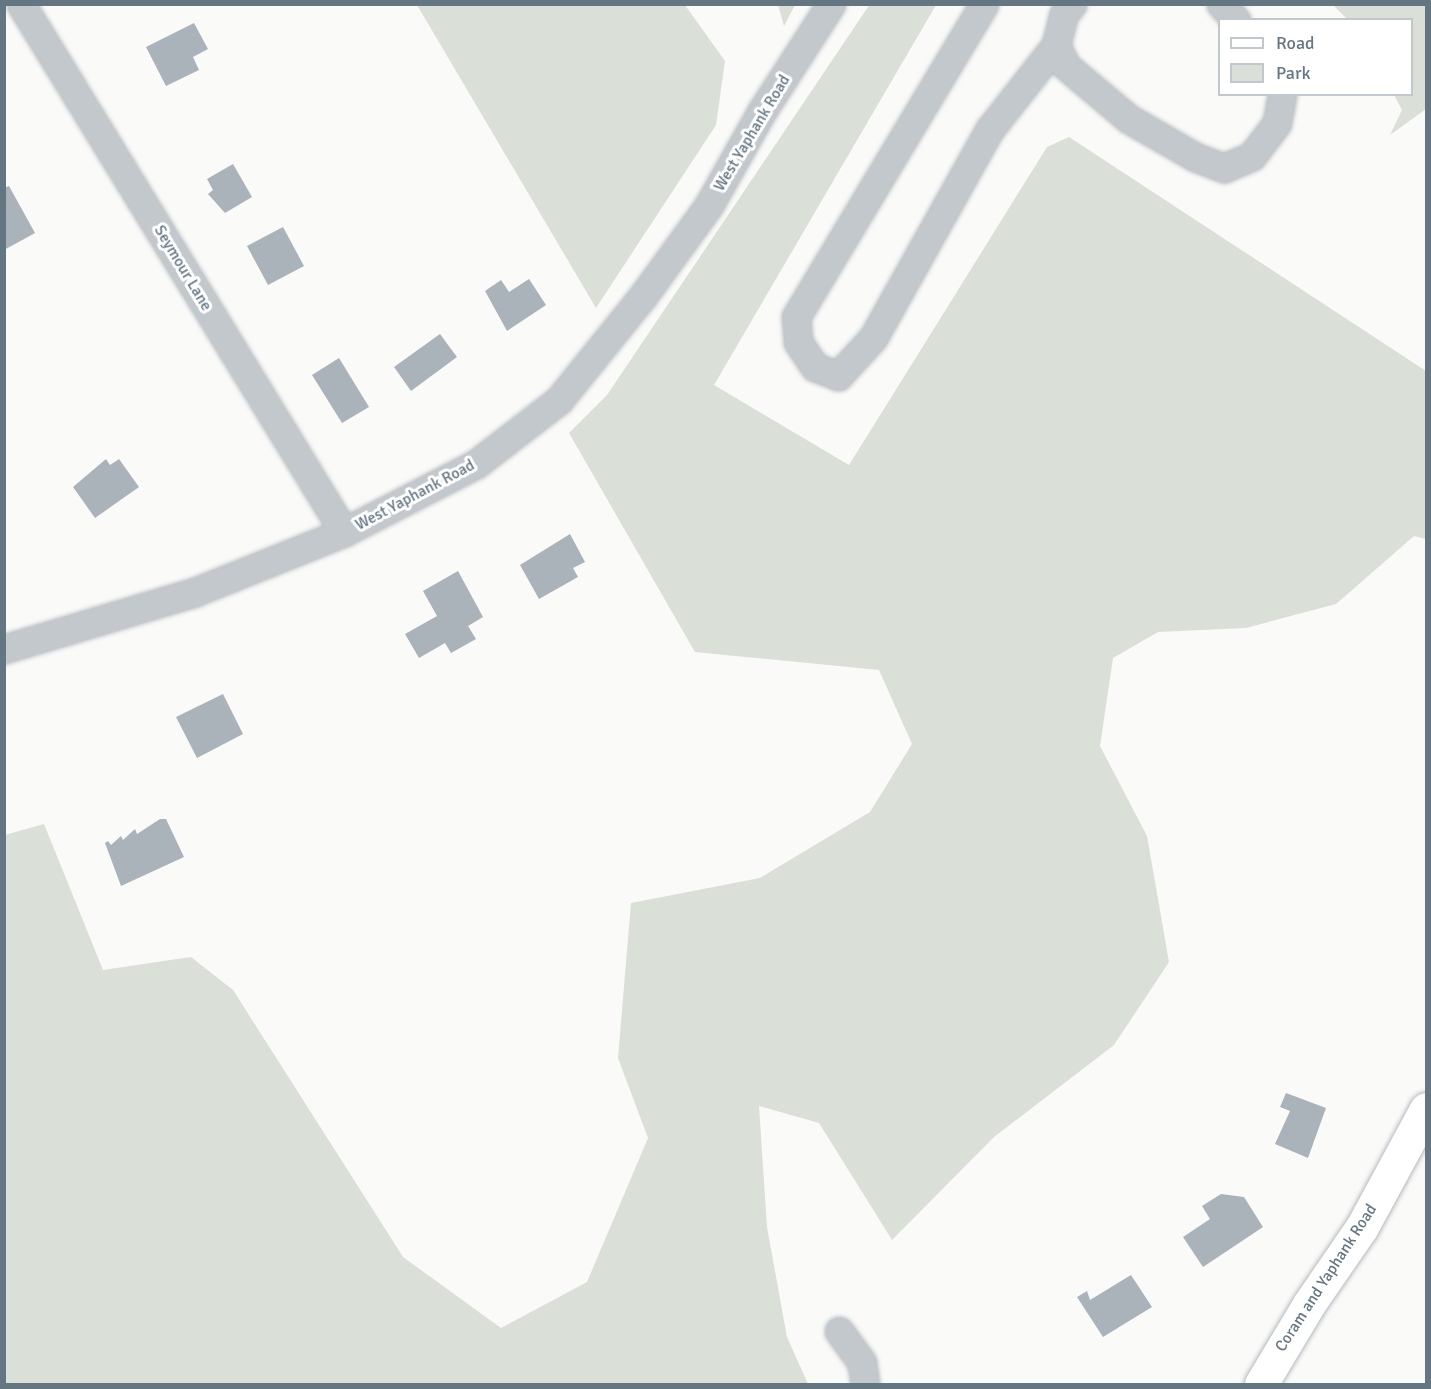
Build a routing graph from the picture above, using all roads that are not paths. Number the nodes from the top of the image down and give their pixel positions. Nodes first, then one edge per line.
1 (21, 4) edge
2 (831, 4) edge
3 (984, 4) edge
4 (1072, 4) edge
5 (1221, 4) edge
6 (1234, 18) edge
7 (1056, 45) junction
8 (1282, 96) edge
9 (344, 532) junction
10 (4, 649) edge
11 (1426, 1109) edge
12 (839, 1331) dead end
13 (865, 1384) edge
14 (1261, 1384) edge

1 - 9 street, Seymour Lane
2 - 9 street, West Yaphank Road
3 - 7 street
4 - 7 street
5 - 6 street
7 - 8 street
9 - 10 street, West Yaphank Road
11 - 14 main road, Coram and Yaphank Road
12 - 13 street

